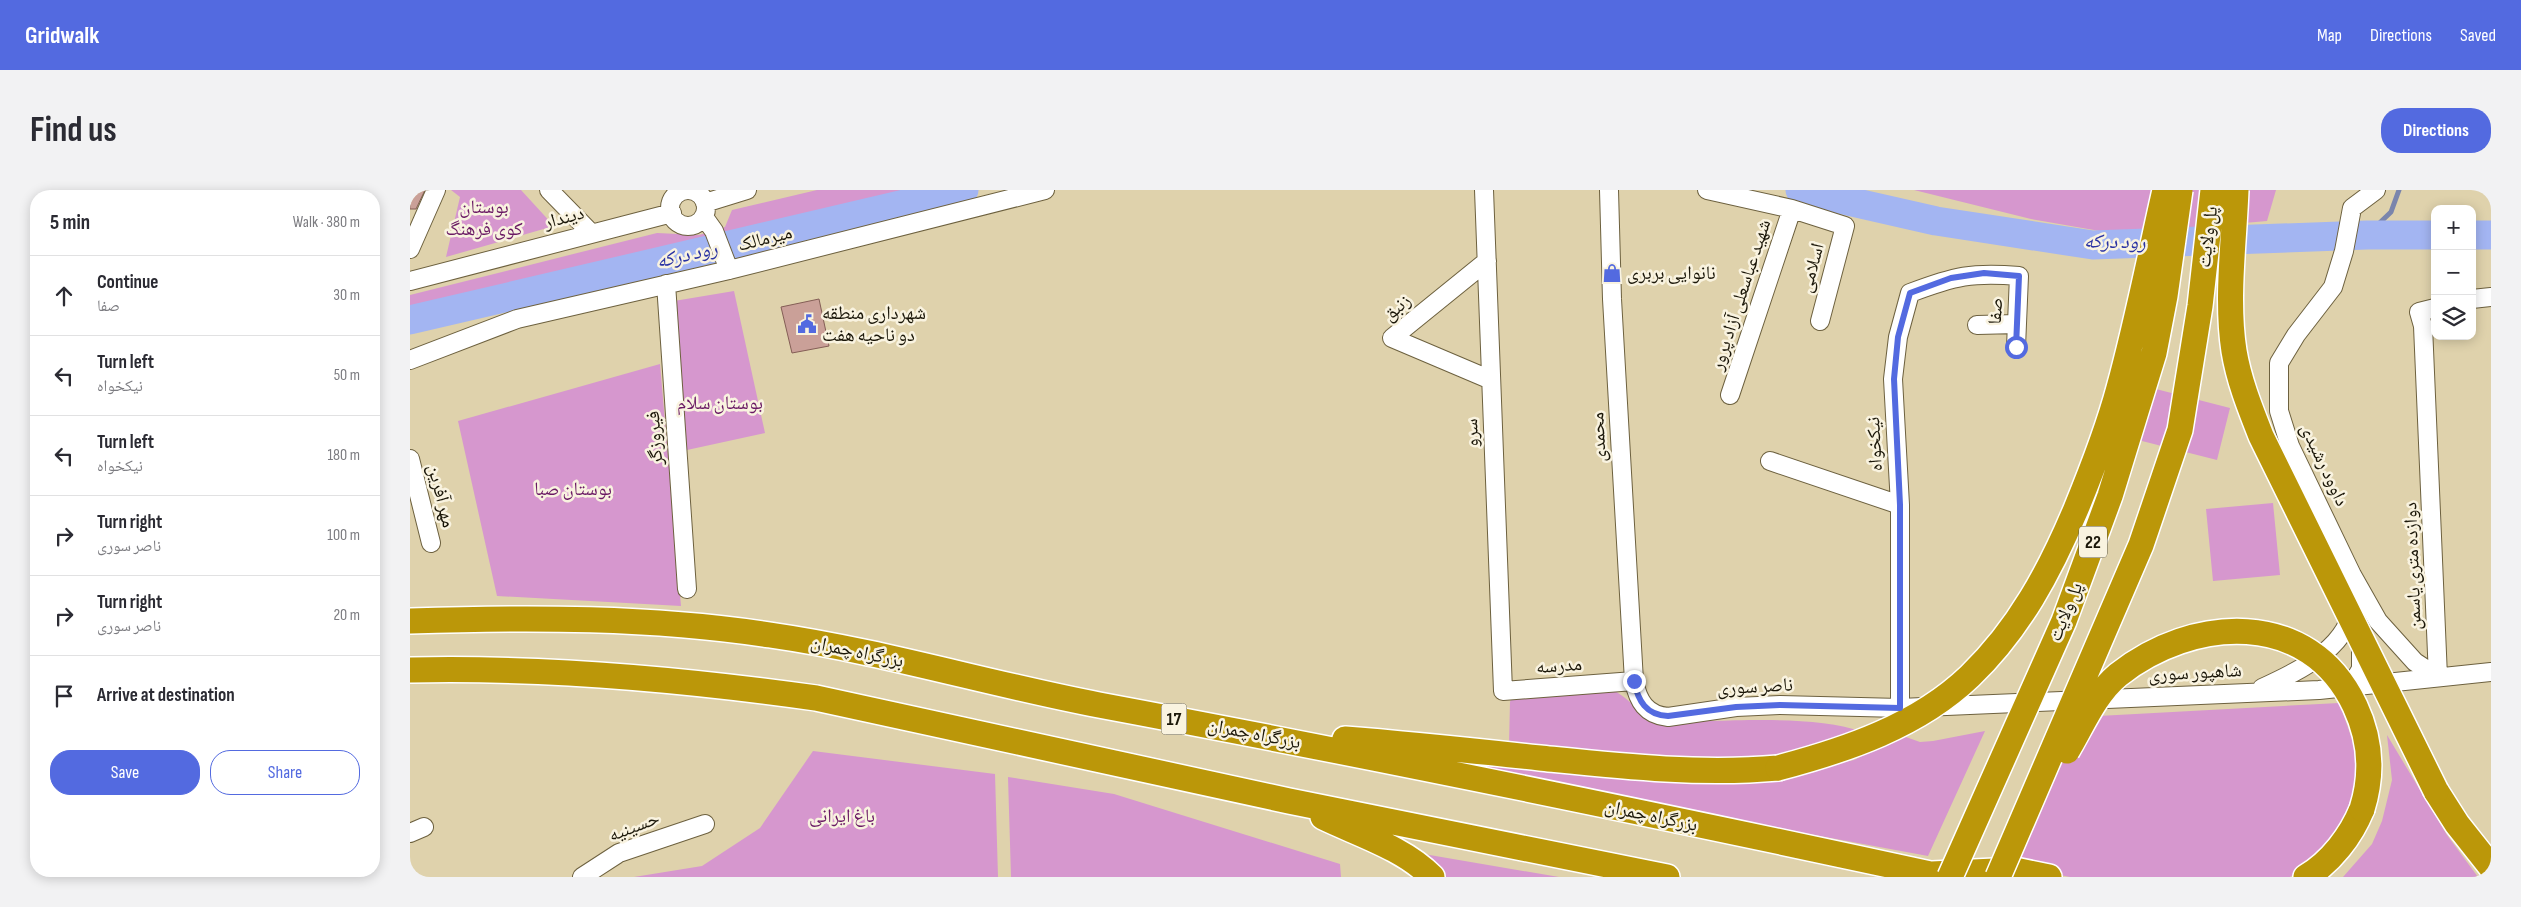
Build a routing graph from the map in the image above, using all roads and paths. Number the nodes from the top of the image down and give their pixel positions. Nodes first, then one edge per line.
1 (436, 190) edge
2 (549, 190) edge
3 (685, 190) edge
4 (746, 190) edge
5 (1046, 190) edge
6 (1484, 190) edge
7 (1609, 190) edge
8 (1707, 190) edge
9 (2165, 190) edge
10 (2180, 190) edge
11 (2213, 190) edge
12 (2236, 190) edge
13 (2376, 190) edge
14 (1792, 209) junction
15 (704, 210) junction
16 (672, 213) junction
17 (591, 233) junction
18 (410, 249) edge
19 (1487, 261) junction
20 (727, 263) junction
21 (2019, 276) joint
22 (410, 281) edge
23 (666, 284) junction
24 (2491, 297) edge
25 (2476, 299) edge
26 (2431, 309) edge
27 (1820, 321) dead end
28 (2017, 324) junction
29 (1977, 325) dead end
30 (2016, 347) dead end
31 (410, 360) edge
32 (1491, 380) junction
33 (1730, 395) dead end
34 (410, 459) edge
35 (1770, 461) dead end
36 (1900, 505) junction
37 (431, 543) dead end
38 (2352, 575) junction
39 (687, 589) dead end
40 (410, 611) edge
41 (458, 619) junction
42 (410, 621) edge
43 (2310, 665) junction
44 (410, 670) edge
45 (2491, 672) edge
46 (1501, 675) joint
47 (2438, 677) junction
48 (1634, 681) junction
49 (2350, 687) junction
50 (2319, 690) junction
51 (2253, 691) junction
52 (1900, 708) junction
53 (1271, 737) junction
54 (1289, 802) junction
55 (705, 824) dead end
56 (2018, 832) junction
57 (2491, 867) edge
58 (1942, 876) edge
59 (582, 877) edge
60 (1432, 877) edge
61 (1667, 877) edge
62 (1998, 877) edge
63 (2048, 877) edge
64 (2306, 877) edge

1 - 18 street
2 - 17 street
3 - 15 street
3 - 16 street
4 - 15 street
5 - 20 street, میرمالک
6 - 19 street, سرو
7 - 48 street, محمدی
8 - 14 street
9 - 53 highway, bridge
10 - 58 highway, پل ولایت / 22, bridge
11 - 56 highway, پل ولایت / 22, bridge
12 - 57 highway, bridge
13 - 38 street, داوود رشیدی
14 - 27 street, اسلامی
14 - 33 street, شهید عباسعلی آزاد پرور
15 - 16 street
15 - 20 street
16 - 17 street, دیندار
17 - 22 street, دیندار
19 - 32 street, سرو
19 - 32 street, زنبق
20 - 23 street, میرمالک
21 - 28 street, صفا
21 - 36 street, نیکخواه
23 - 31 street, میرمالک
23 - 39 street, فیروزگر
24 - 25 street
26 - 47 street, دوازده متری یاسمن
28 - 29 street
28 - 30 street, صفا
32 - 46 street, سرو
34 - 37 street, مهر آفرین
35 - 36 street
36 - 52 street, نیکخواه
38 - 43 street
38 - 47 street, داوود رشیدی
38 - 49 street
40 - 41 highway
41 - 42 highway, بزرگراه چمران / 17
41 - 53 highway, بزرگراه چمران / 17
43 - 50 street
43 - 51 street
44 - 54 highway
45 - 47 street, شاهپور سوری
46 - 48 street, مدرسه
47 - 49 street, شاهپور سوری
48 - 52 street, ناصر سوری
49 - 50 street, شاهپور سوری
50 - 51 street, شاهپور سوری
51 - 52 street, شاهپور سوری
53 - 58 highway, بزرگراه چمران / 17
54 - 60 highway
54 - 61 highway
55 - 59 street, حسینیه
56 - 62 highway, پل ولایت / 22, bridge
56 - 64 highway, bridge
58 - 63 highway, بزرگراه چمران

